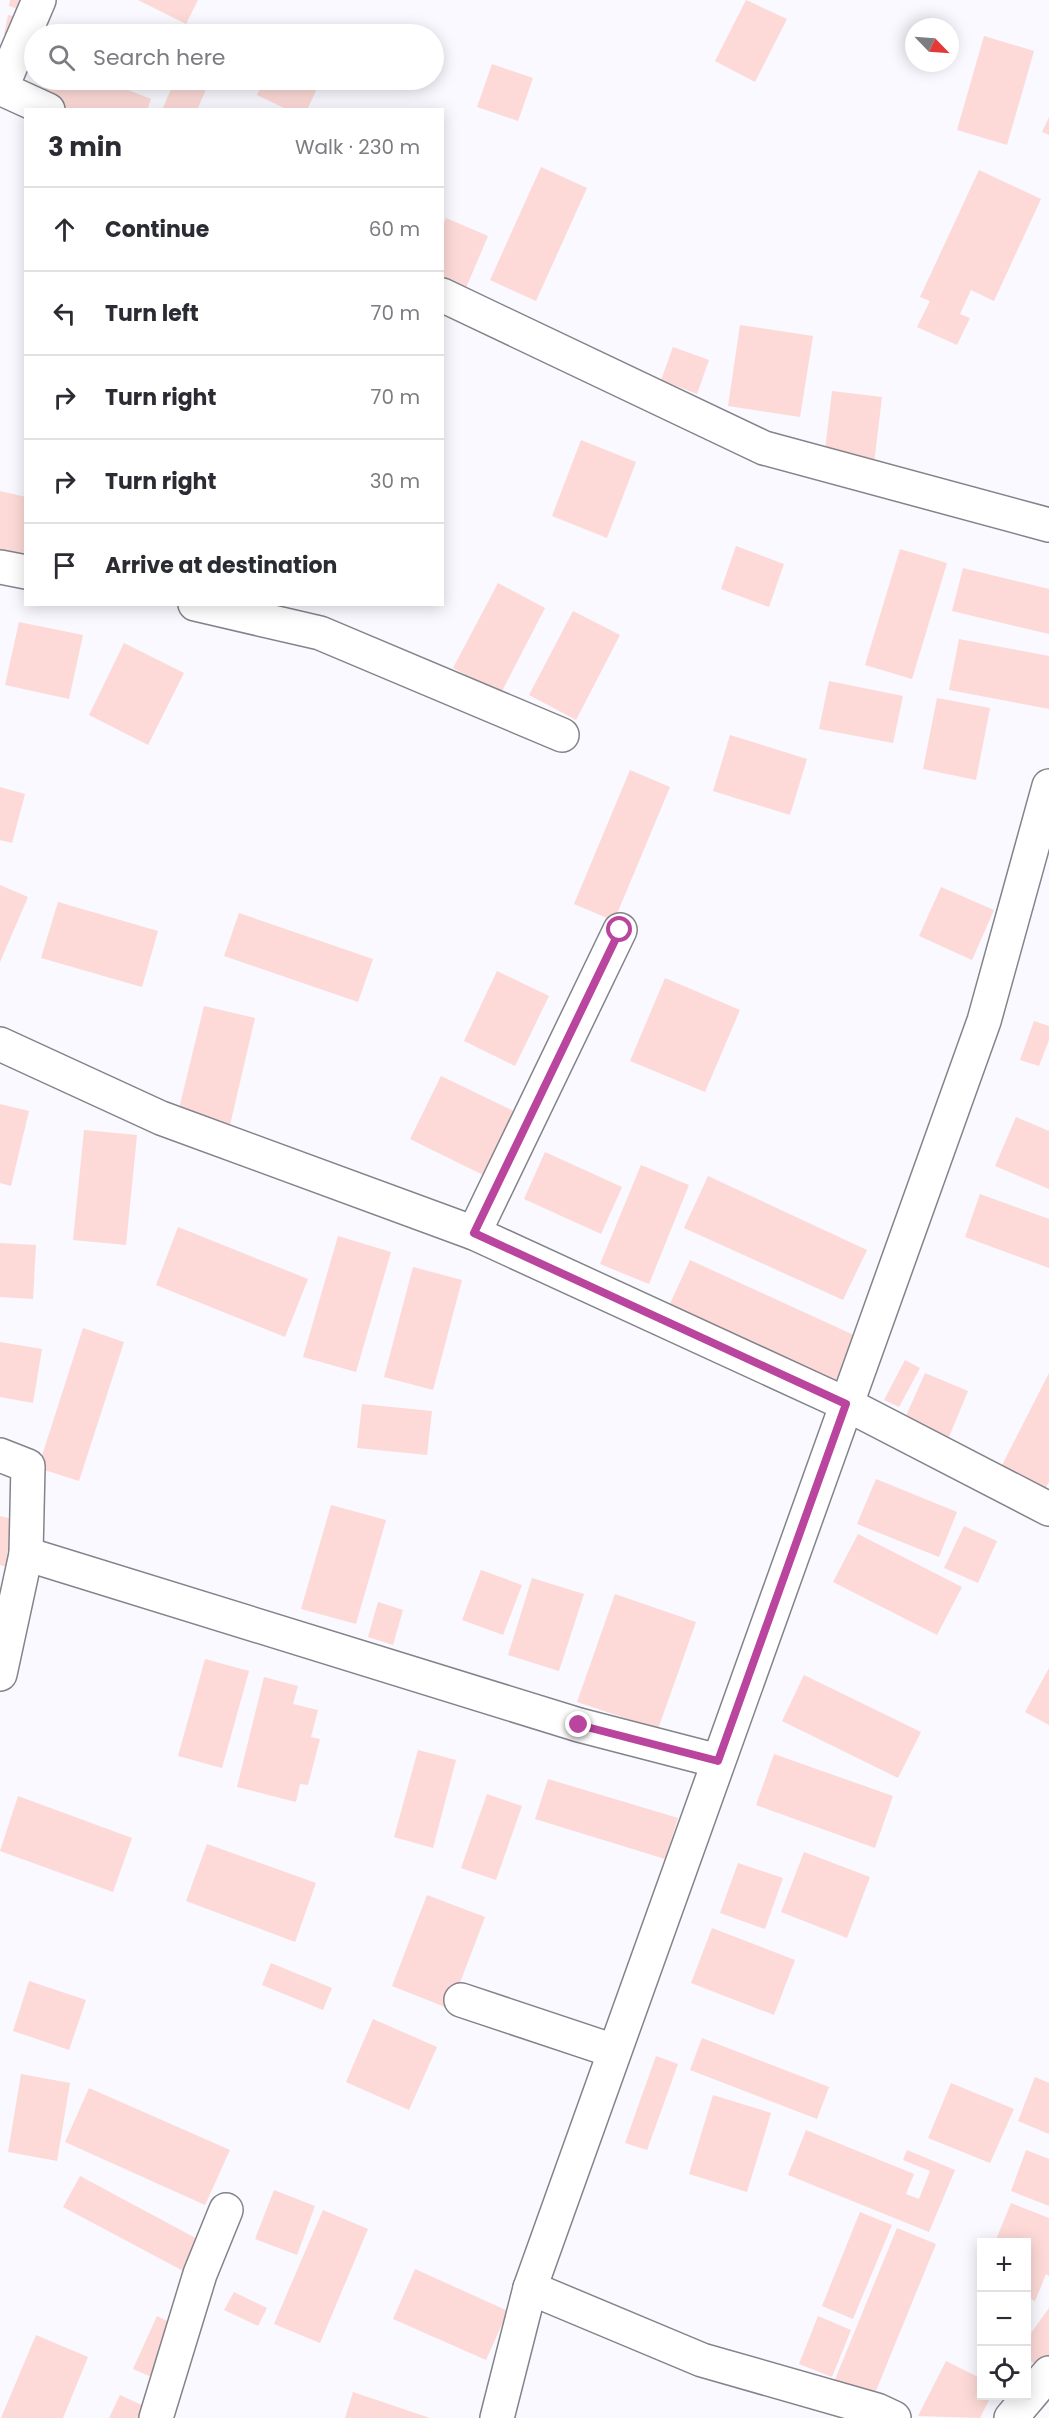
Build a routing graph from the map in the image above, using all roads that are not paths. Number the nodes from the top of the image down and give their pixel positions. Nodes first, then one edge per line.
1 (39, 0) edge
2 (29, 24) edge
3 (24, 35) edge
4 (0, 90) edge
5 (43, 108) edge
6 (444, 296) edge
7 (1049, 525) edge
8 (0, 567) edge
9 (24, 572) edge
10 (204, 606) edge
11 (562, 735) dead end
12 (1049, 786) edge
13 (620, 930) dead end
14 (0, 1044) edge
15 (474, 1233) junction
16 (846, 1404) junction
17 (0, 1455) edge
18 (1049, 1509) edge
19 (26, 1554) junction
20 (0, 1674) edge
21 (718, 1761) junction
22 (461, 2000) dead end
23 (615, 2051) junction
24 (226, 2210) dead end
25 (530, 2288) junction
26 (1049, 2373) edge
27 (156, 2418) edge
28 (496, 2418) edge
29 (894, 2418) edge
30 (1011, 2418) edge

1 - 2 street
3 - 4 street
4 - 5 street
6 - 7 street
8 - 9 street
10 - 11 street
12 - 16 street
13 - 15 street
14 - 15 street
15 - 16 street
16 - 18 street
16 - 21 street
17 - 19 street
19 - 20 street
19 - 21 street
21 - 23 street
22 - 23 street
23 - 25 street
24 - 27 street
25 - 28 street
25 - 29 street
26 - 30 street

